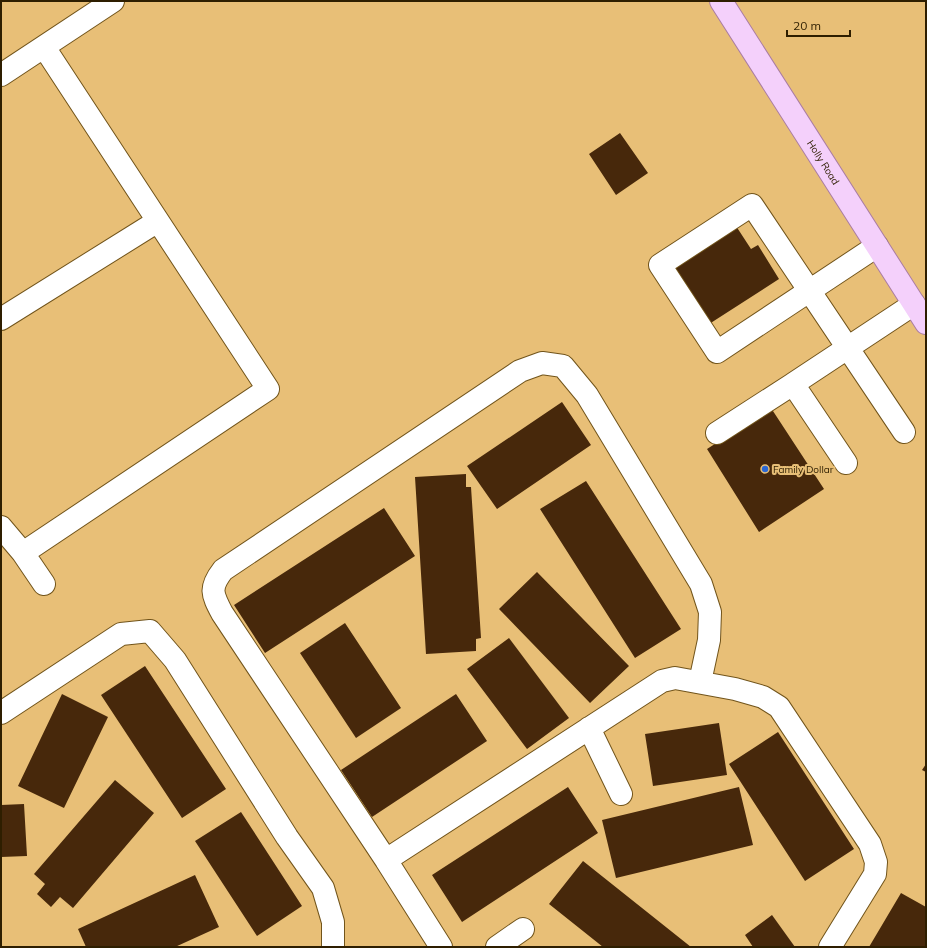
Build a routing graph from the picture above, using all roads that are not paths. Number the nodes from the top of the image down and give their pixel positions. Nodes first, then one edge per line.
1 (113, 1) edge
2 (721, 1) edge
3 (44, 46) junction
4 (1, 75) edge
5 (158, 221) junction
6 (877, 246) junction
7 (809, 291) junction
8 (914, 304) junction
9 (1, 320) edge
10 (926, 323) edge
11 (847, 348) junction
12 (793, 384) junction
13 (904, 432) dead end
14 (717, 433) dead end
15 (846, 463) dead end
16 (1, 527) edge
17 (23, 553) junction
18 (44, 584) dead end
19 (700, 682) junction
20 (1, 713) edge
21 (588, 728) junction
22 (621, 794) dead end
23 (386, 860) junction
24 (523, 929) dead end
25 (333, 947) edge
26 (441, 947) edge
27 (497, 947) edge
28 (830, 947) edge

1 - 3 street
2 - 6 main road, Holly Road
3 - 4 street
3 - 5 street
5 - 9 street
5 - 17 street
6 - 7 street
6 - 8 main road, Holly Road
7 - 7 street
7 - 11 street
8 - 10 main road, Holly Road
8 - 11 street
11 - 12 street
11 - 13 street
12 - 14 street
12 - 15 street
16 - 17 street
17 - 18 street
19 - 21 street
19 - 23 street
19 - 28 street
20 - 25 street
21 - 22 street
21 - 23 street
23 - 26 street
24 - 27 street

